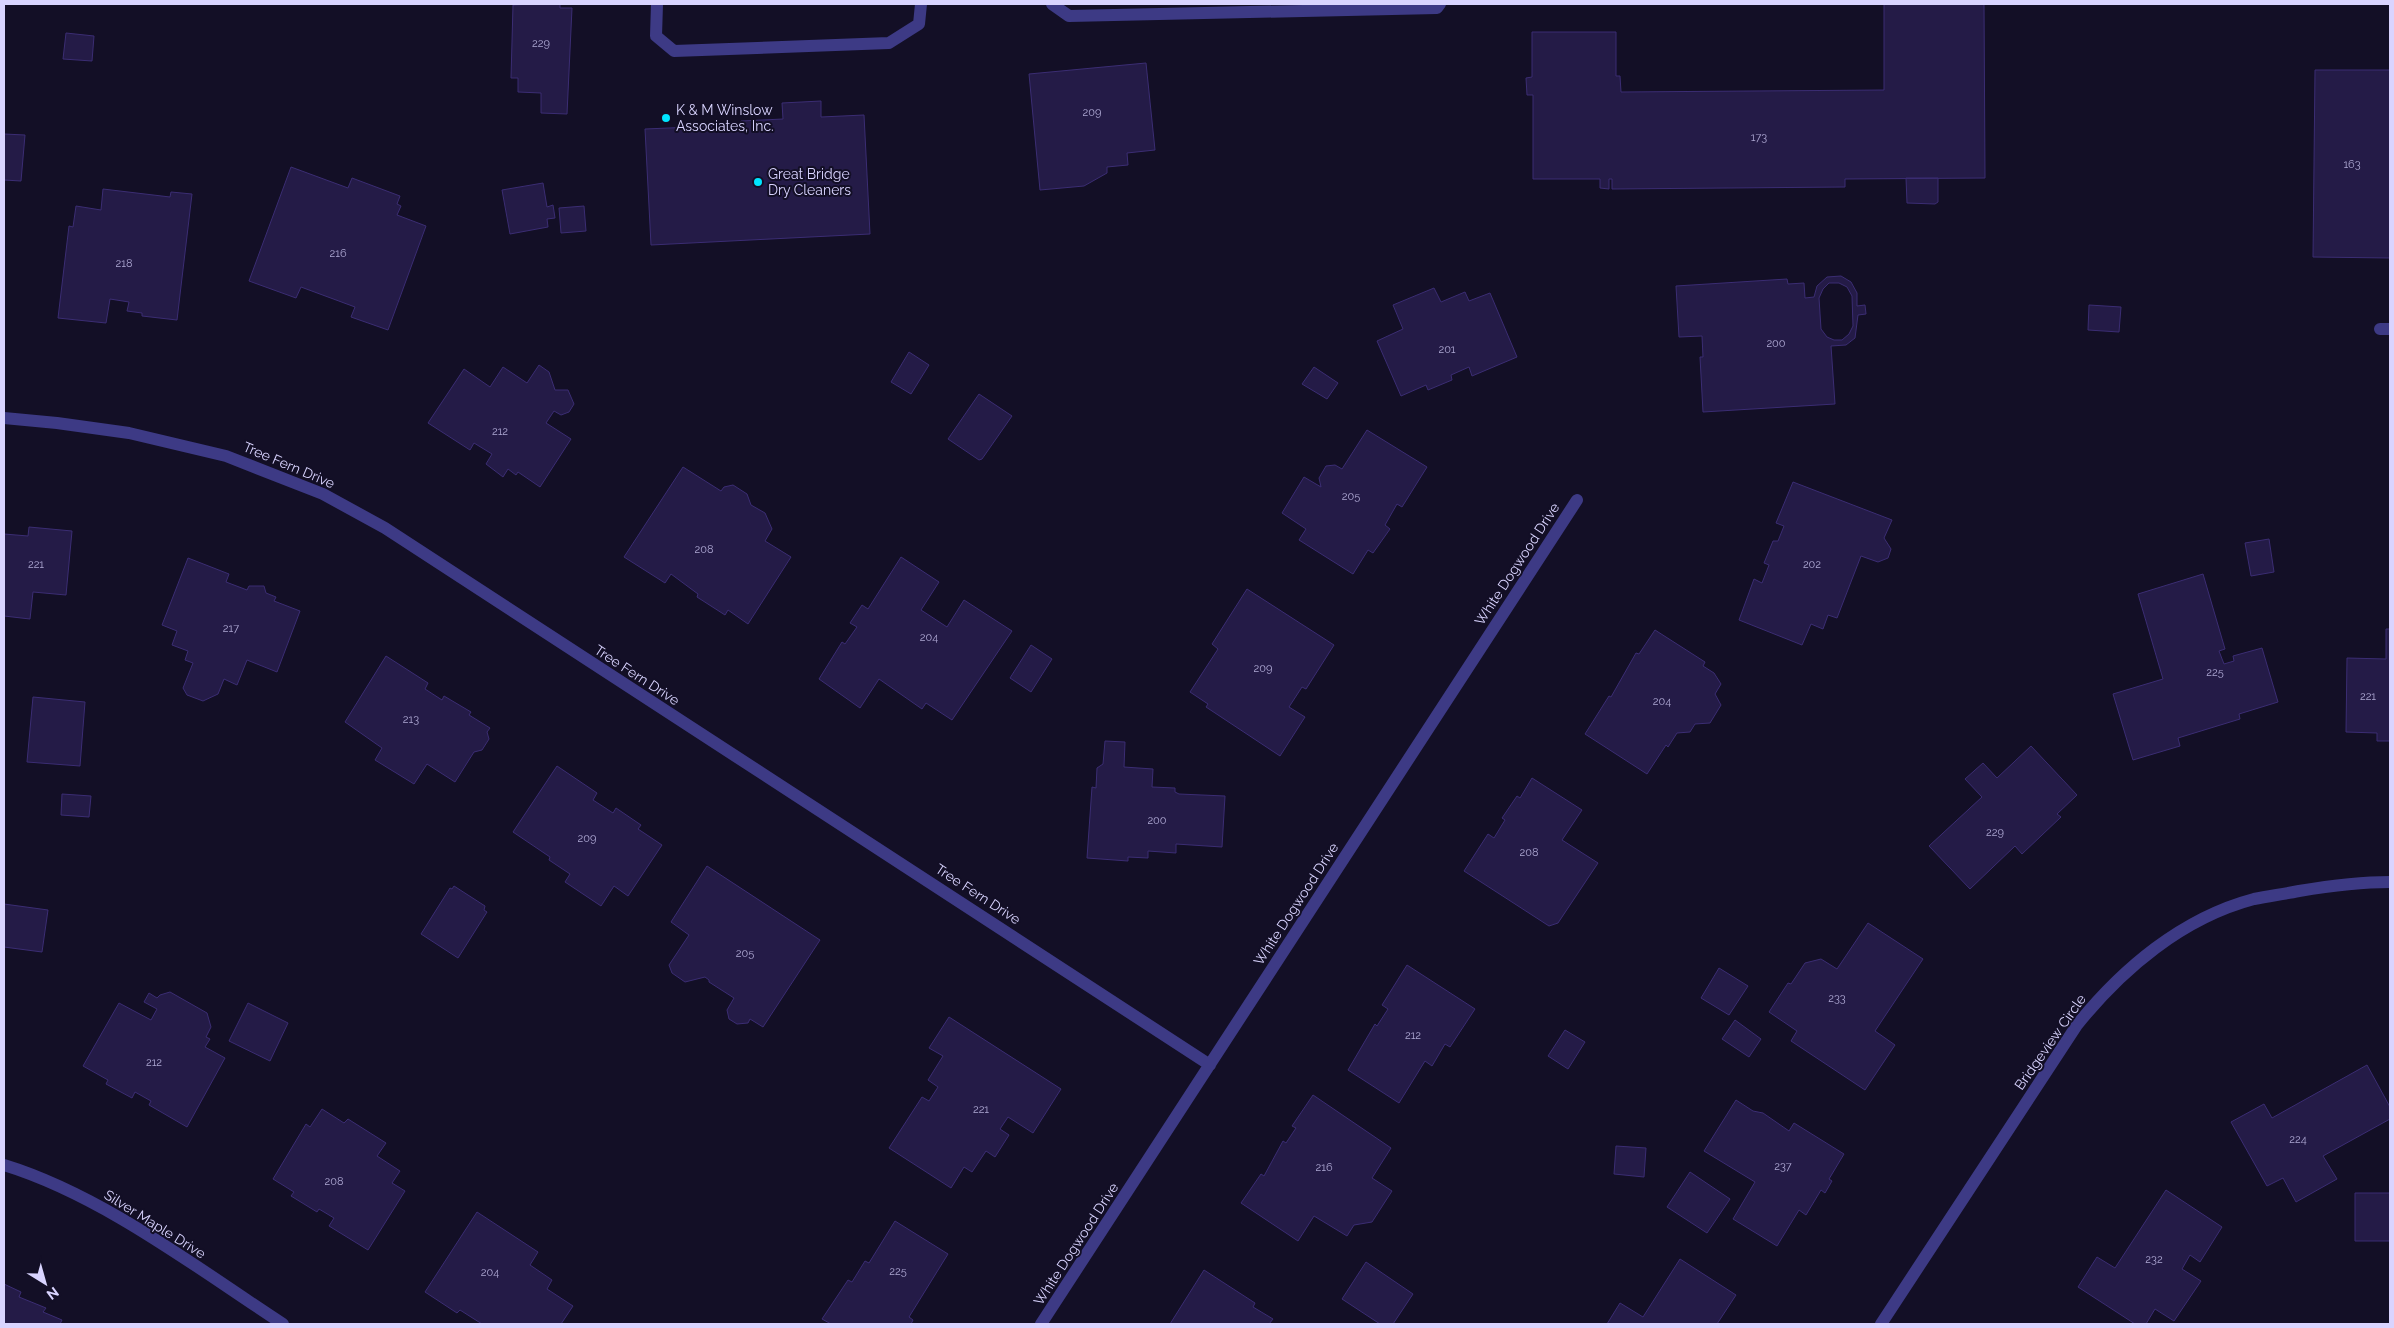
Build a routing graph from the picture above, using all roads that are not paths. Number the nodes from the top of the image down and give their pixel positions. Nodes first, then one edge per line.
1 (657, 4) edge
2 (921, 4) edge
3 (1052, 4) edge
4 (1440, 4) edge
5 (4, 418) edge
6 (1577, 500) dead end
7 (2390, 882) edge
8 (1210, 1065) junction
9 (4, 1165) edge
10 (283, 1324) edge
11 (1041, 1324) edge
12 (1881, 1324) edge

1 - 2 street
3 - 4 street
5 - 8 street, Tree Fern Drive
6 - 8 street, White Dogwood Drive
7 - 12 street, Bridgeview Circle
8 - 11 street, White Dogwood Drive
9 - 10 street, Silver Maple Drive

